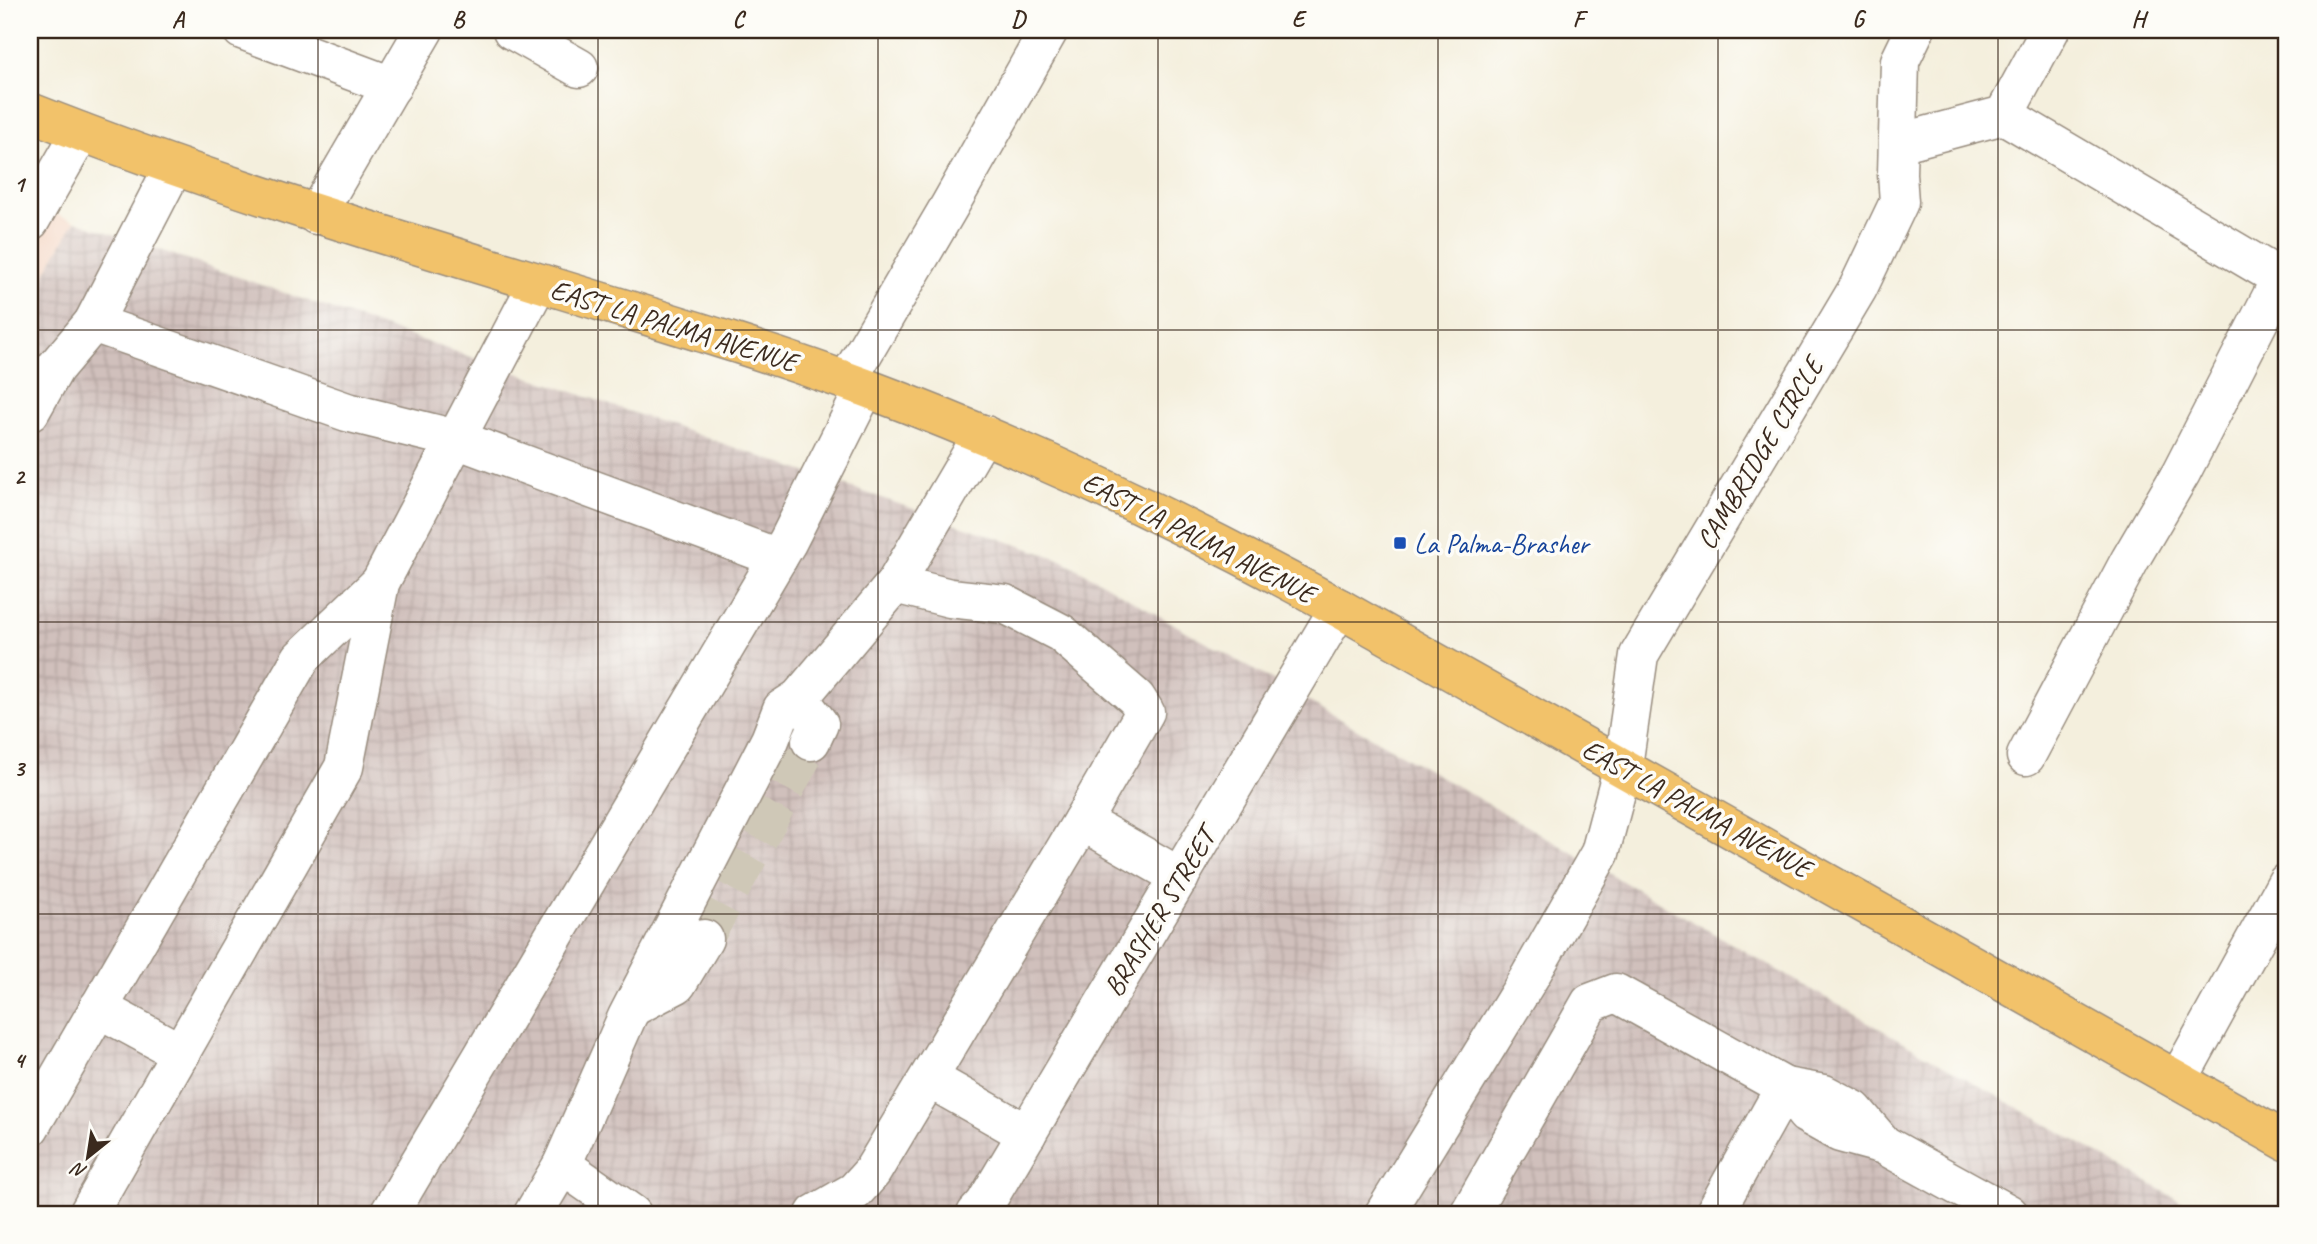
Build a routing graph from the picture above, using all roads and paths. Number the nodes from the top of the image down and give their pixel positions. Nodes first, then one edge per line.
1 (242, 30) edge
2 (424, 30) edge
3 (512, 30) edge
4 (1049, 30) edge
5 (1915, 30) edge
6 (2050, 30) edge
7 (579, 68) dead end
8 (391, 86) junction
9 (30, 112) edge
10 (2004, 115) junction
11 (81, 132) junction
12 (1899, 143) junction
13 (173, 167) junction
14 (316, 215) junction
15 (30, 221) edge
16 (2284, 280) edge
17 (538, 283) junction
18 (93, 323) junction
19 (856, 384) junction
20 (30, 412) edge
21 (983, 434) junction
22 (456, 439) junction
23 (778, 558) junction
24 (380, 583) junction
25 (895, 584) junction
26 (1339, 608) junction
27 (799, 698) junction
28 (811, 741) tunnel mouth
29 (2026, 756) dead end
30 (1623, 766) junction
31 (1082, 821) junction
32 (1180, 877) junction
33 (2287, 882) edge
34 (704, 940) tunnel mouth
35 (633, 1007) junction
36 (99, 1008) junction
37 (181, 1053) junction
38 (930, 1079) junction
39 (2178, 1080) junction
40 (1785, 1087) junction
41 (30, 1127) edge
42 (1027, 1134) junction
43 (2287, 1142) edge
44 (562, 1165) junction
45 (1401, 1209) edge
46 (88, 1214) edge
47 (389, 1214) edge
48 (533, 1214) edge
49 (632, 1214) edge
50 (815, 1214) edge
51 (977, 1214) edge
52 (1469, 1214) edge
53 (1714, 1214) edge
54 (2009, 1214) edge

1 - 8 street
2 - 8 street
3 - 7 street
4 - 19 street
5 - 12 street, CAMBRIDGE CIRCLE
6 - 10 street
8 - 14 street
9 - 11 main road, EAST LA PALMA AVENUE
10 - 12 street
10 - 16 street
11 - 13 main road, EAST LA PALMA AVENUE
11 - 15 street
12 - 30 street, CAMBRIDGE CIRCLE
13 - 14 main road, EAST LA PALMA AVENUE
13 - 18 street
14 - 17 main road, EAST LA PALMA AVENUE
16 - 29 street
17 - 19 main road, EAST LA PALMA AVENUE
17 - 22 street
18 - 20 street
18 - 22 street
19 - 21 main road, EAST LA PALMA AVENUE
19 - 23 street
21 - 25 street
21 - 26 main road, EAST LA PALMA AVENUE
22 - 23 street
22 - 24 street
23 - 47 street
24 - 36 street
24 - 37 street
25 - 27 street
25 - 31 street
26 - 30 main road, EAST LA PALMA AVENUE
26 - 32 street, BRASHER STREET
27 - 28 street
27 - 35 street
30 - 39 main road, EAST LA PALMA AVENUE
30 - 45 street, CAMBRIDGE CIRCLE
31 - 32 street
31 - 38 street
32 - 42 street, BRASHER STREET
33 - 39 street
34 - 35 street
35 - 44 street
36 - 37 street
36 - 41 street
37 - 46 street
38 - 42 street
38 - 50 street
39 - 43 main road, EAST LA PALMA AVENUE
40 - 52 street
40 - 53 street
40 - 54 street
42 - 51 street, BRASHER STREET
44 - 48 street
44 - 49 street

